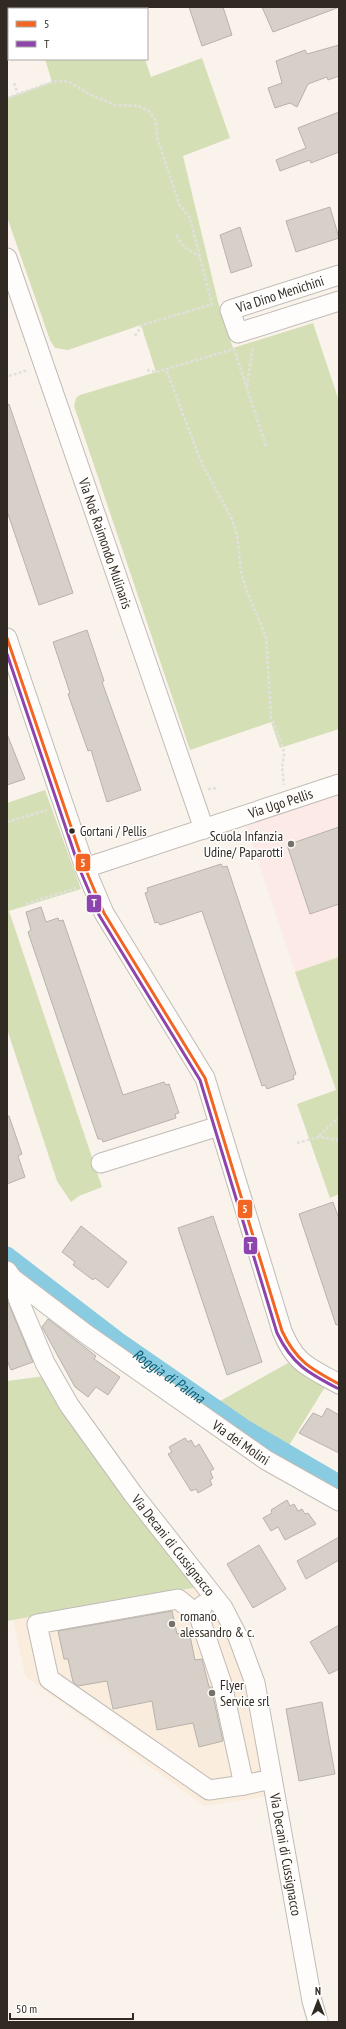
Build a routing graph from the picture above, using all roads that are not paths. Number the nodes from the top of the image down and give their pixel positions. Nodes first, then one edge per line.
1 (7, 258) edge
2 (339, 275) edge
3 (339, 301) edge
4 (7, 638) edge
5 (339, 784) edge
6 (204, 829) junction
7 (85, 868) junction
8 (219, 1126) junction
9 (101, 1163) dead end
10 (9, 1274) edge
11 (339, 1384) edge
12 (339, 1502) edge
13 (210, 1589) junction
14 (199, 1616) junction
15 (272, 1779) junction
16 (244, 1785) junction
17 (318, 2022) edge

1 - 6 street, Via Noè Raimondo Mulinaris
2 - 3 street, Via Dino Menichini
4 - 7 street
5 - 6 street, Via Ugo Pellis
6 - 7 street, Via Ugo Pellis
7 - 8 street
8 - 9 street
8 - 11 street
10 - 12 street, Via dei Molini
10 - 13 street, Via Decani di Cussignacco
13 - 14 street
13 - 15 street, Via Decani di Cussignacco
14 - 16 street
14 - 16 street
15 - 16 street
15 - 17 street, Via Decani di Cussignacco

